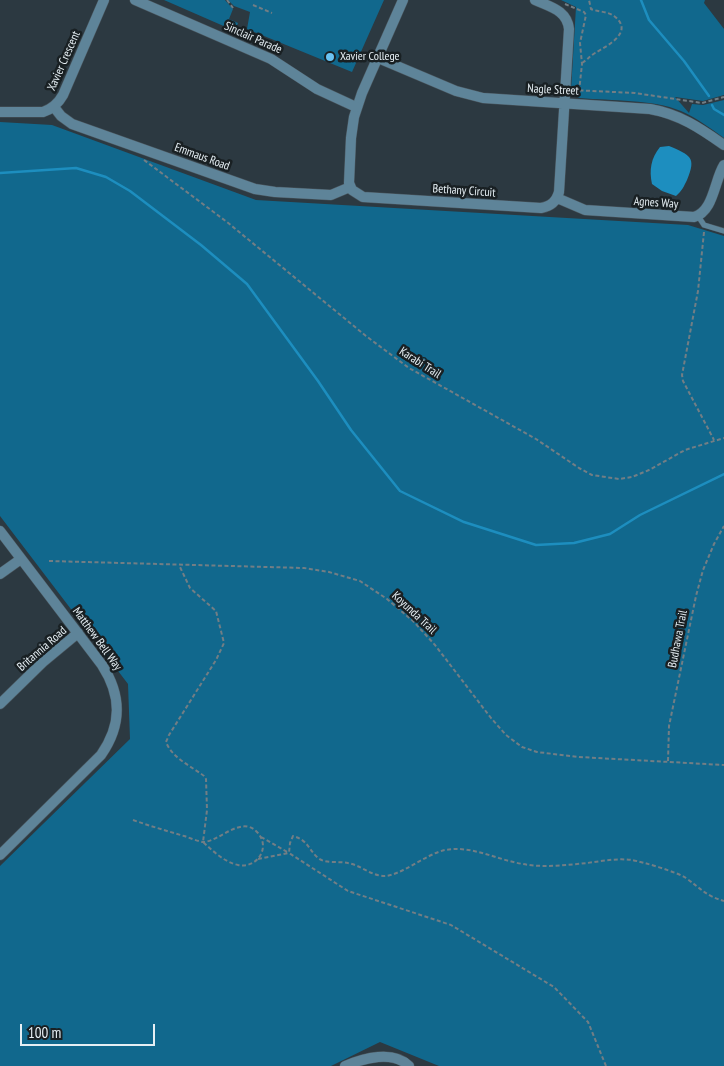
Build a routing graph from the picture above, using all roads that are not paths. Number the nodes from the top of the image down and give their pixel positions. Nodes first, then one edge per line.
1 (104, 0) edge
2 (135, 0) edge
3 (403, 0) edge
4 (535, 0) edge
5 (378, 58) junction
6 (564, 104) junction
7 (54, 107) junction
8 (356, 107) junction
9 (0, 112) edge
10 (724, 145) edge
11 (724, 165) edge
12 (350, 187) junction
13 (557, 198) junction
14 (698, 216) junction
15 (724, 231) edge
16 (0, 531) edge
17 (21, 558) junction
18 (0, 574) edge
19 (78, 633) junction
20 (0, 704) edge
21 (0, 855) edge
22 (345, 1066) edge
23 (409, 1066) edge

1 - 7 street, Xavier Crescent
2 - 8 street, Sinclair Parade
3 - 5 street
4 - 6 street
5 - 6 street, Nagle Street
5 - 8 street
6 - 10 street, Nagle Street
6 - 13 street
7 - 9 street, Xavier Crescent
7 - 12 street, Emmaus Road
8 - 12 street
11 - 14 street
12 - 13 street, Bethany Circuit
13 - 14 street, Agnes Way
14 - 15 lane
16 - 17 street, Matthew Bell Way
17 - 18 street
17 - 19 street, Matthew Bell Way
19 - 20 street, Britannia Road
19 - 21 street, Matthew Bell Way
22 - 23 street

